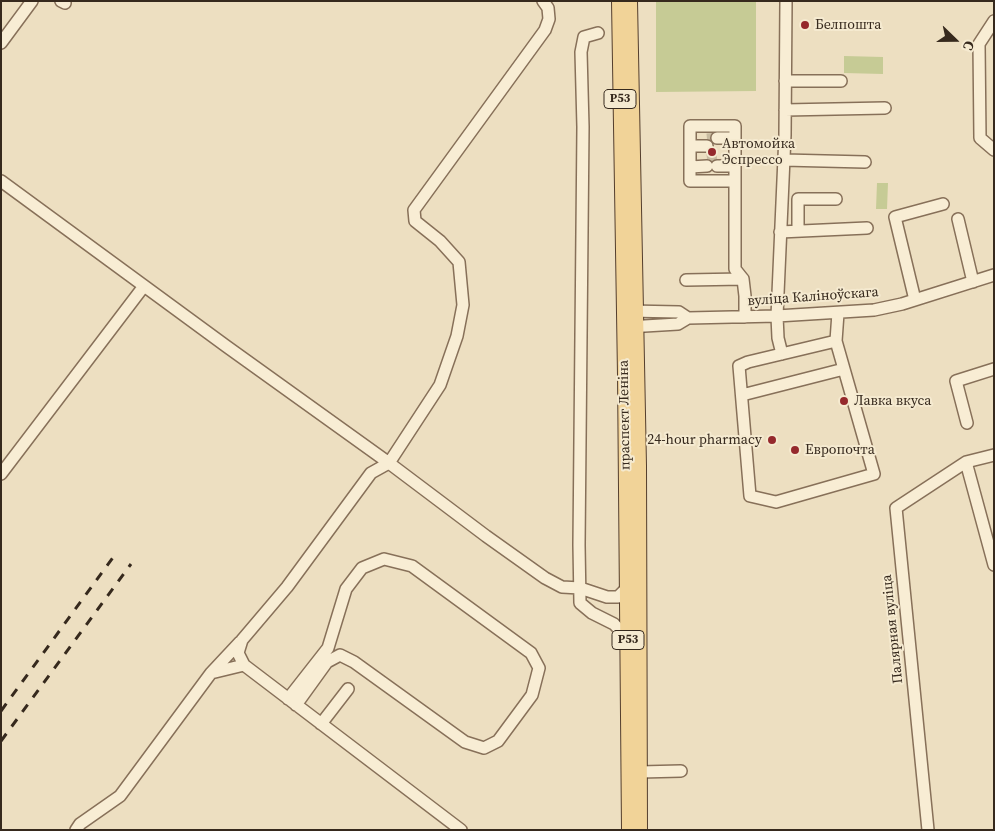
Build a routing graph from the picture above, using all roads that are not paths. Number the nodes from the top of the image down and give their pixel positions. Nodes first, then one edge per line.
1 (32, 1) edge
2 (543, 1) edge
3 (619, 1) edge
4 (630, 1) edge
5 (786, 1) edge
6 (994, 21) edge
7 (598, 33) dead end
8 (1, 43) edge
9 (785, 81) junction
10 (841, 81) dead end
11 (885, 108) dead end
12 (785, 110) junction
13 (735, 142) junction
14 (690, 143) junction
15 (994, 150) edge
16 (784, 160) junction
17 (735, 162) junction
18 (865, 162) dead end
19 (690, 163) junction
20 (1, 181) edge
21 (735, 181) junction
22 (836, 199) dead end
23 (943, 204) dead end
24 (958, 219) dead end
25 (868, 228) dead end
26 (798, 231) junction
27 (780, 232) junction
28 (994, 275) edge
29 (743, 279) junction
30 (686, 280) dead end
31 (973, 282) junction
32 (144, 286) junction
33 (915, 300) junction
34 (630, 311) junction
35 (838, 313) junction
36 (777, 316) junction
37 (745, 317) junction
38 (688, 318) junction
39 (630, 327) junction
40 (836, 341) junction
41 (782, 354) junction
42 (844, 369) junction
43 (994, 369) edge
44 (742, 395) junction
45 (967, 423) dead end
46 (994, 455) edge
47 (966, 462) junction
48 (389, 463) junction
49 (1, 474) edge
50 (994, 565) edge
51 (580, 588) junction
52 (627, 588) junction
53 (628, 639) junction
54 (242, 640) junction
55 (244, 665) junction
56 (210, 673) junction
57 (348, 689) dead end
58 (292, 702) junction
59 (321, 724) junction
60 (681, 771) dead end
61 (640, 772) junction
62 (76, 830) edge
63 (461, 830) edge
64 (629, 830) edge
65 (640, 830) edge
66 (928, 830) edge

1 - 8 street
2 - 48 street
3 - 34 main road, праспект Леніна / Р53
4 - 34 main road, праспект Леніна / Р53
5 - 9 street
6 - 15 street
7 - 51 street
9 - 10 street
9 - 12 street
11 - 12 street
12 - 16 street
13 - 14 street
13 - 14 street
13 - 17 street
14 - 19 street
16 - 18 street
16 - 27 street
17 - 19 street
17 - 21 street
19 - 21 street
20 - 32 street
21 - 29 street
22 - 26 street
23 - 33 street
24 - 31 street
25 - 26 street
26 - 27 street
27 - 36 street
28 - 31 street, вуліца Каліноўскага
29 - 30 street
29 - 37 street
31 - 33 street, вуліца Каліноўскага
32 - 48 street
32 - 49 street
33 - 35 street, вуліца Каліноўскага
34 - 38 street, вуліца Каліноўскага
34 - 39 main road, праспект Леніна / Р53
35 - 36 street, вуліца Каліноўскага
35 - 40 street
36 - 37 street, вуліца Каліноўскага
36 - 41 street
37 - 38 street, вуліца Каліноўскага
38 - 39 street, вуліца Каліноўскага
39 - 52 main road, праспект Леніна / Р53
39 - 61 main road, праспект Леніна / Р53
40 - 41 street
40 - 42 street
41 - 44 street
42 - 44 street
42 - 44 street
43 - 45 street
46 - 47 street
47 - 50 street
47 - 66 street, Палярная вуліца
48 - 51 street
48 - 54 street
51 - 52 street
51 - 53 street
52 - 53 main road, праспект Леніна / Р53
53 - 64 main road, праспект Леніна / Р53
54 - 55 street
54 - 56 street
55 - 56 street
55 - 58 street
56 - 62 street
57 - 59 street
58 - 58 street
58 - 59 street
59 - 63 street
60 - 61 street
61 - 65 main road, праспект Леніна / Р53

